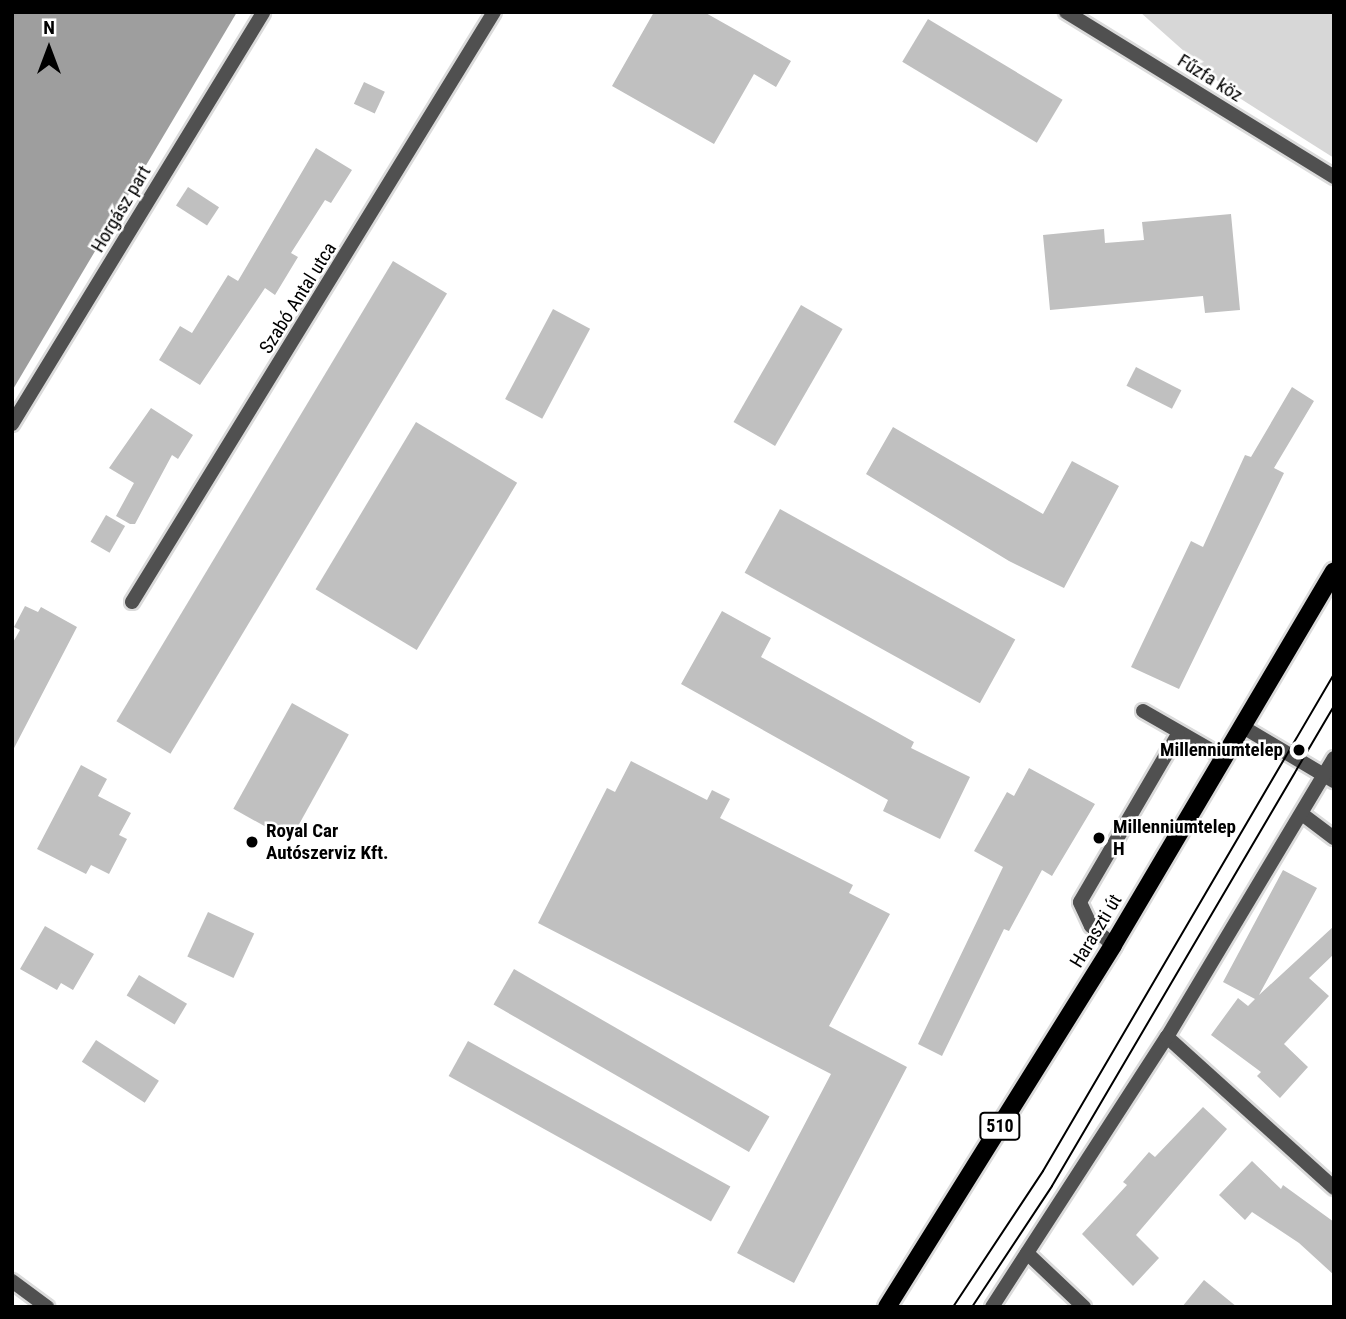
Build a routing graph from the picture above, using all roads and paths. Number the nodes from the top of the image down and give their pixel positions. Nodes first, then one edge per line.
1 (263, 12) edge
2 (494, 12) edge
3 (1066, 12) edge
4 (1334, 177) edge
5 (12, 424) edge
6 (1334, 572) edge
7 (132, 602) dead end
8 (1143, 711) dead end
9 (1243, 727) junction
10 (1178, 734) junction
11 (1225, 758) junction
12 (1334, 758) edge
13 (1329, 778) edge
14 (1302, 814) junction
15 (1334, 838) edge
16 (1113, 944) junction
17 (1167, 1037) junction
18 (1334, 1188) edge
19 (1027, 1253) junction
20 (12, 1281) edge
21 (47, 1307) edge
22 (887, 1307) edge
23 (992, 1307) edge
24 (1084, 1307) edge

1 - 5 street, Horgász part
2 - 7 street, Szabó Antal utca
3 - 4 street, Fűzfa köz
6 - 9 main road, Haraszti út / 510
8 - 10 street
9 - 11 main road, Haraszti út / 510
9 - 13 street
10 - 11 street
10 - 16 street
11 - 16 main road, Haraszti út / 510
12 - 13 street
13 - 14 street
14 - 15 street
14 - 17 street
16 - 22 main road, Haraszti út / 510
17 - 18 street
17 - 19 street
19 - 23 street
19 - 24 street
20 - 21 street

